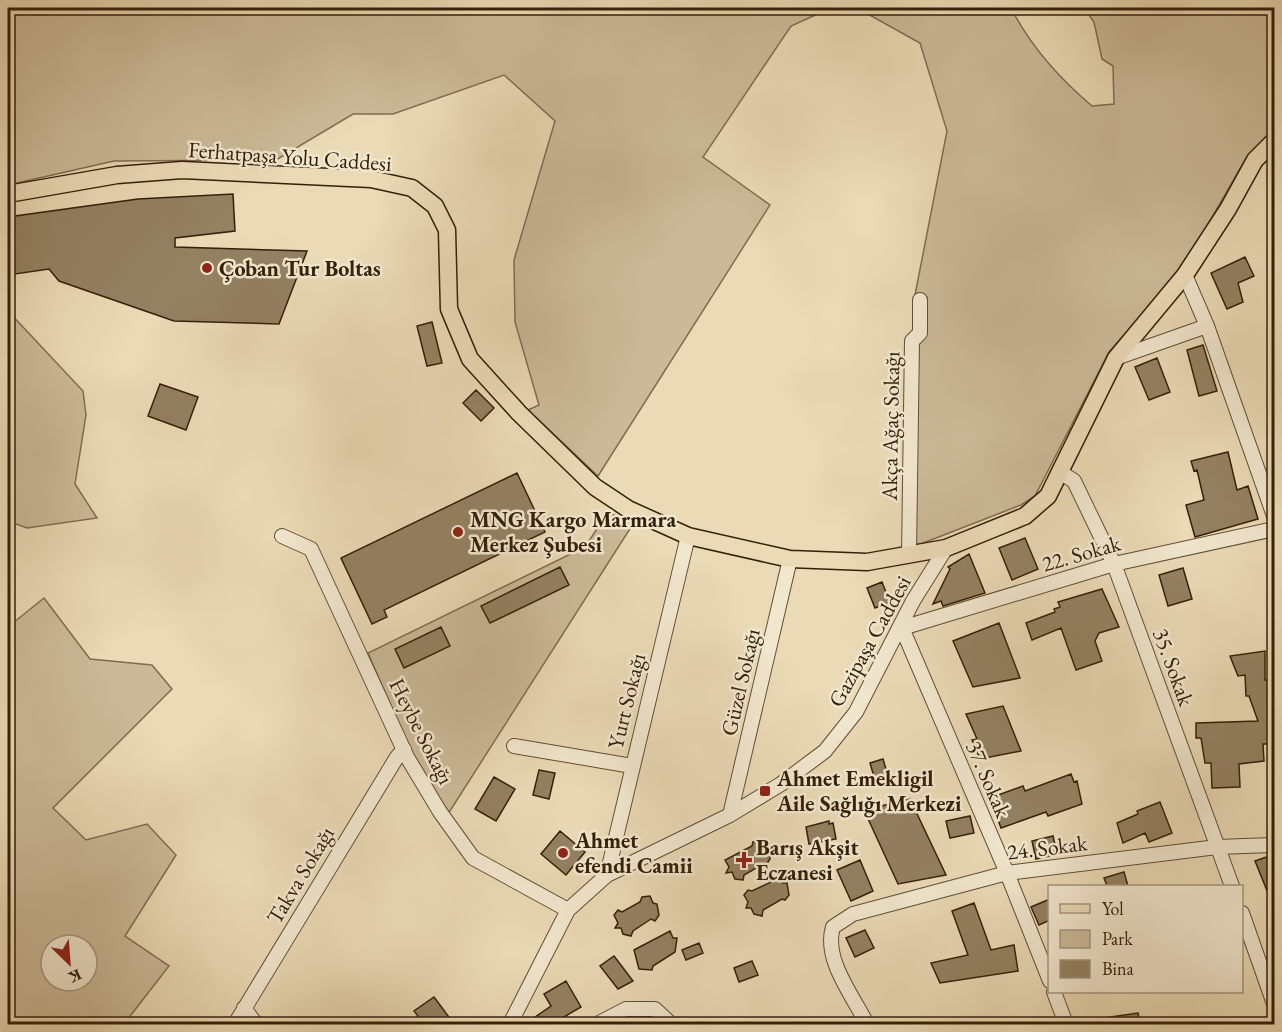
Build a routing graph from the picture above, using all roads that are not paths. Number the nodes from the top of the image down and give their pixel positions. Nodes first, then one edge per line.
1 (1275, 141) edge
2 (8, 194) edge
3 (1185, 275) junction
4 (920, 300) dead end
5 (1207, 326) junction
6 (1116, 358) junction
7 (1060, 472) junction
8 (1275, 516) edge
9 (1275, 530) edge
10 (282, 536) dead end
11 (688, 536) junction
12 (946, 548) junction
13 (909, 555) junction
14 (790, 559) junction
15 (1114, 564) junction
16 (902, 628) junction
17 (514, 746) dead end
18 (404, 749) junction
19 (632, 766) junction
20 (730, 815) junction
21 (1275, 845) edge
22 (1218, 847) junction
23 (1007, 873) junction
24 (607, 875) junction
25 (1232, 885) edge
26 (568, 910) junction
27 (1243, 916) edge
28 (1048, 976) edge
29 (1054, 993) edge
30 (1275, 1004) edge
31 (244, 1008) junction
32 (235, 1024) edge
33 (256, 1024) edge
34 (510, 1024) edge
35 (597, 1024) edge
36 (671, 1024) edge
37 (867, 1024) edge
38 (1066, 1024) edge

1 - 3 main road, Ferhatpaşa Yolu Caddesi
2 - 11 main road, Ferhatpaşa Yolu Caddesi
3 - 5 street
3 - 6 main road, Ferhatpaşa Yolu Caddesi
4 - 13 street, Akça Ağaç Sokağı
5 - 6 street
5 - 8 street
6 - 7 main road, Ferhatpaşa Yolu Caddesi
7 - 12 main road, Ferhatpaşa Yolu Caddesi
7 - 15 street, 35. Sokak
9 - 15 street, 22. Sokak
10 - 18 street, Heybe Sokağı
11 - 14 main road, Ferhatpaşa Yolu Caddesi
11 - 19 street, Yurt Sokağı
12 - 13 main road, Ferhatpaşa Yolu Caddesi
12 - 16 street, Gazipaşa Caddesi
13 - 14 main road, Ferhatpaşa Yolu Caddesi
14 - 20 street, Güzel Sokağı
15 - 16 street, 22. Sokak
15 - 22 street, 35. Sokak
16 - 20 street, Gazipaşa Caddesi
16 - 23 street, 37. Sokak
17 - 19 street
18 - 26 street, Heybe Sokağı
18 - 31 street, Takva Sokağı
19 - 24 street, Yurt Sokağı
20 - 24 street, Gazipaşa Caddesi
21 - 22 street, 24. Sokak
22 - 23 street, 24. Sokak
22 - 25 street, 35. Sokak
23 - 28 street, 37. Sokak
23 - 37 street, 24. Sokak
24 - 26 street, Gazipaşa Caddesi
26 - 34 street, Gazipaşa Caddesi
27 - 30 street
29 - 38 street
31 - 32 street, Takva Sokağı
31 - 33 street
35 - 36 street

